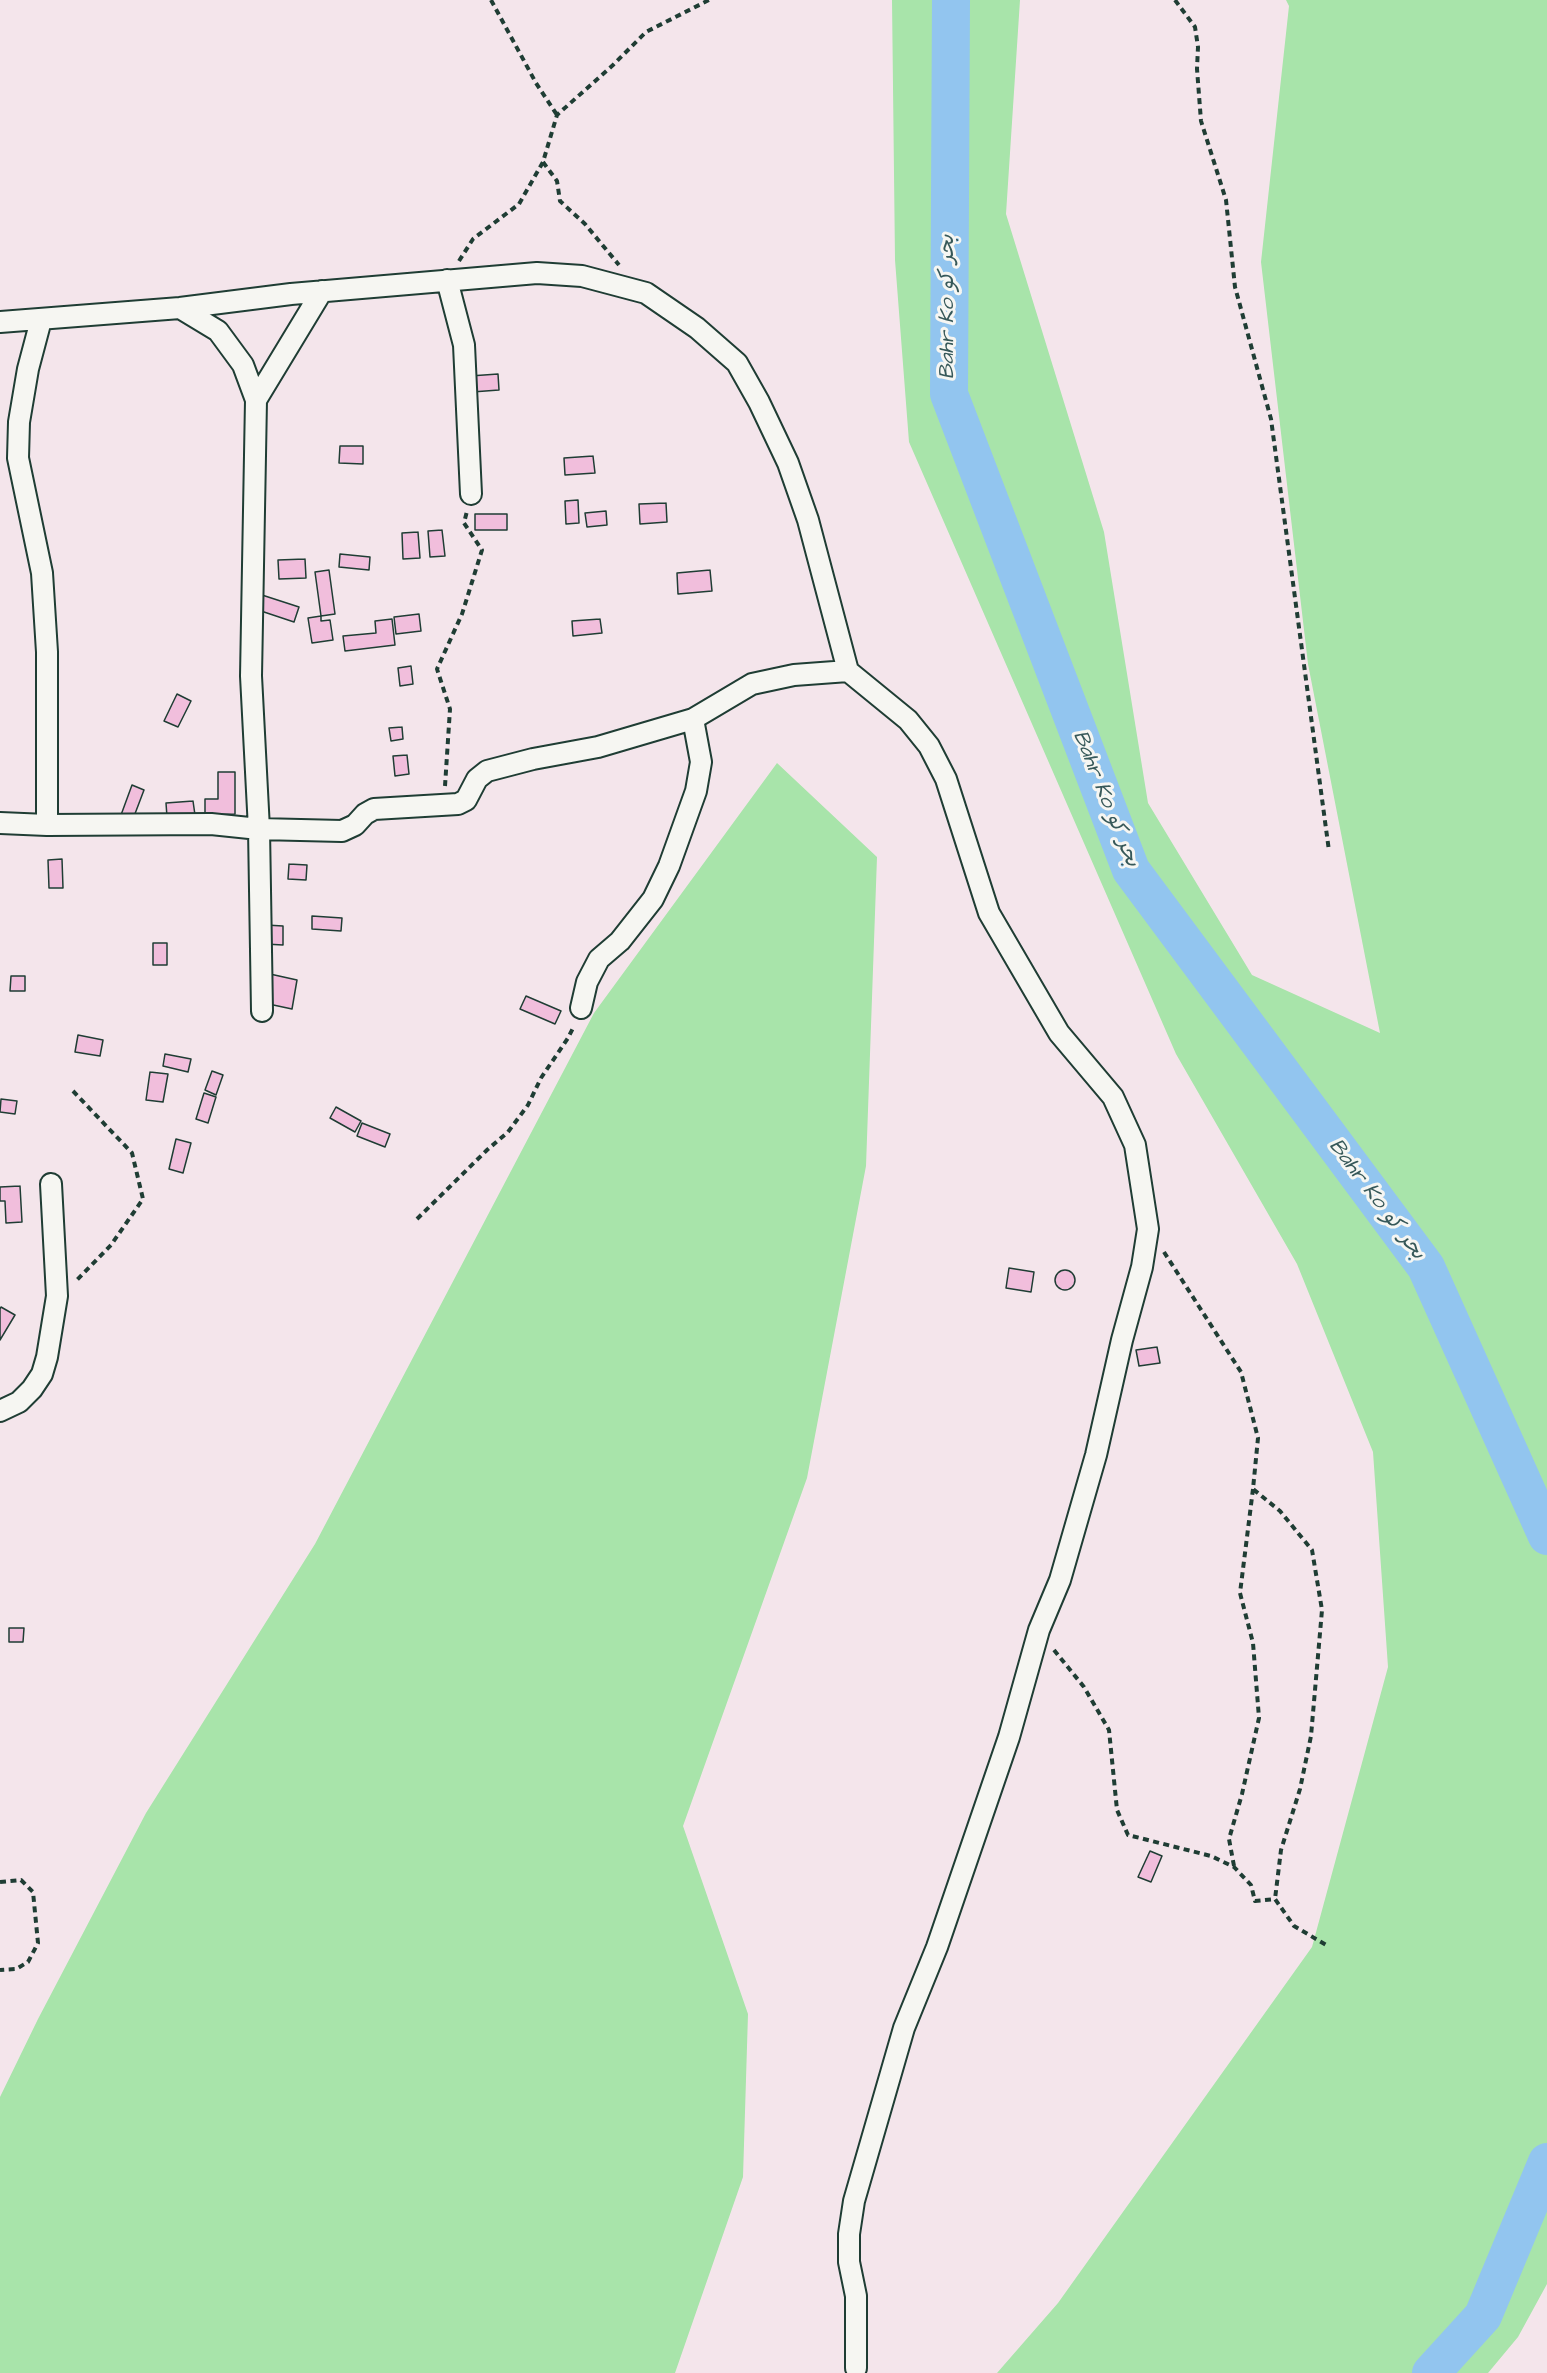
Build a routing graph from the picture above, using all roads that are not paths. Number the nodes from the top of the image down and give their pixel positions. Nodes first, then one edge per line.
1 (447, 280) junction
2 (322, 291) junction
3 (180, 308) junction
4 (41, 320) junction
5 (0, 322) edge
6 (256, 400) junction
7 (471, 494) road end
8 (848, 670) junction
9 (693, 719) junction
10 (0, 823) edge
11 (47, 825) junction
12 (260, 830) junction
13 (581, 1008) road end
14 (262, 1011) dead end
15 (51, 1184) dead end
16 (0, 1411) edge
17 (856, 2368) dead end

1 - 2 street
1 - 7 street
1 - 8 street
2 - 3 street
2 - 6 street
3 - 4 street
3 - 6 street
4 - 5 street
4 - 11 street
6 - 12 street
8 - 9 street
8 - 17 street
9 - 12 street
9 - 13 street
10 - 11 street
11 - 12 street
12 - 14 street
15 - 16 street

